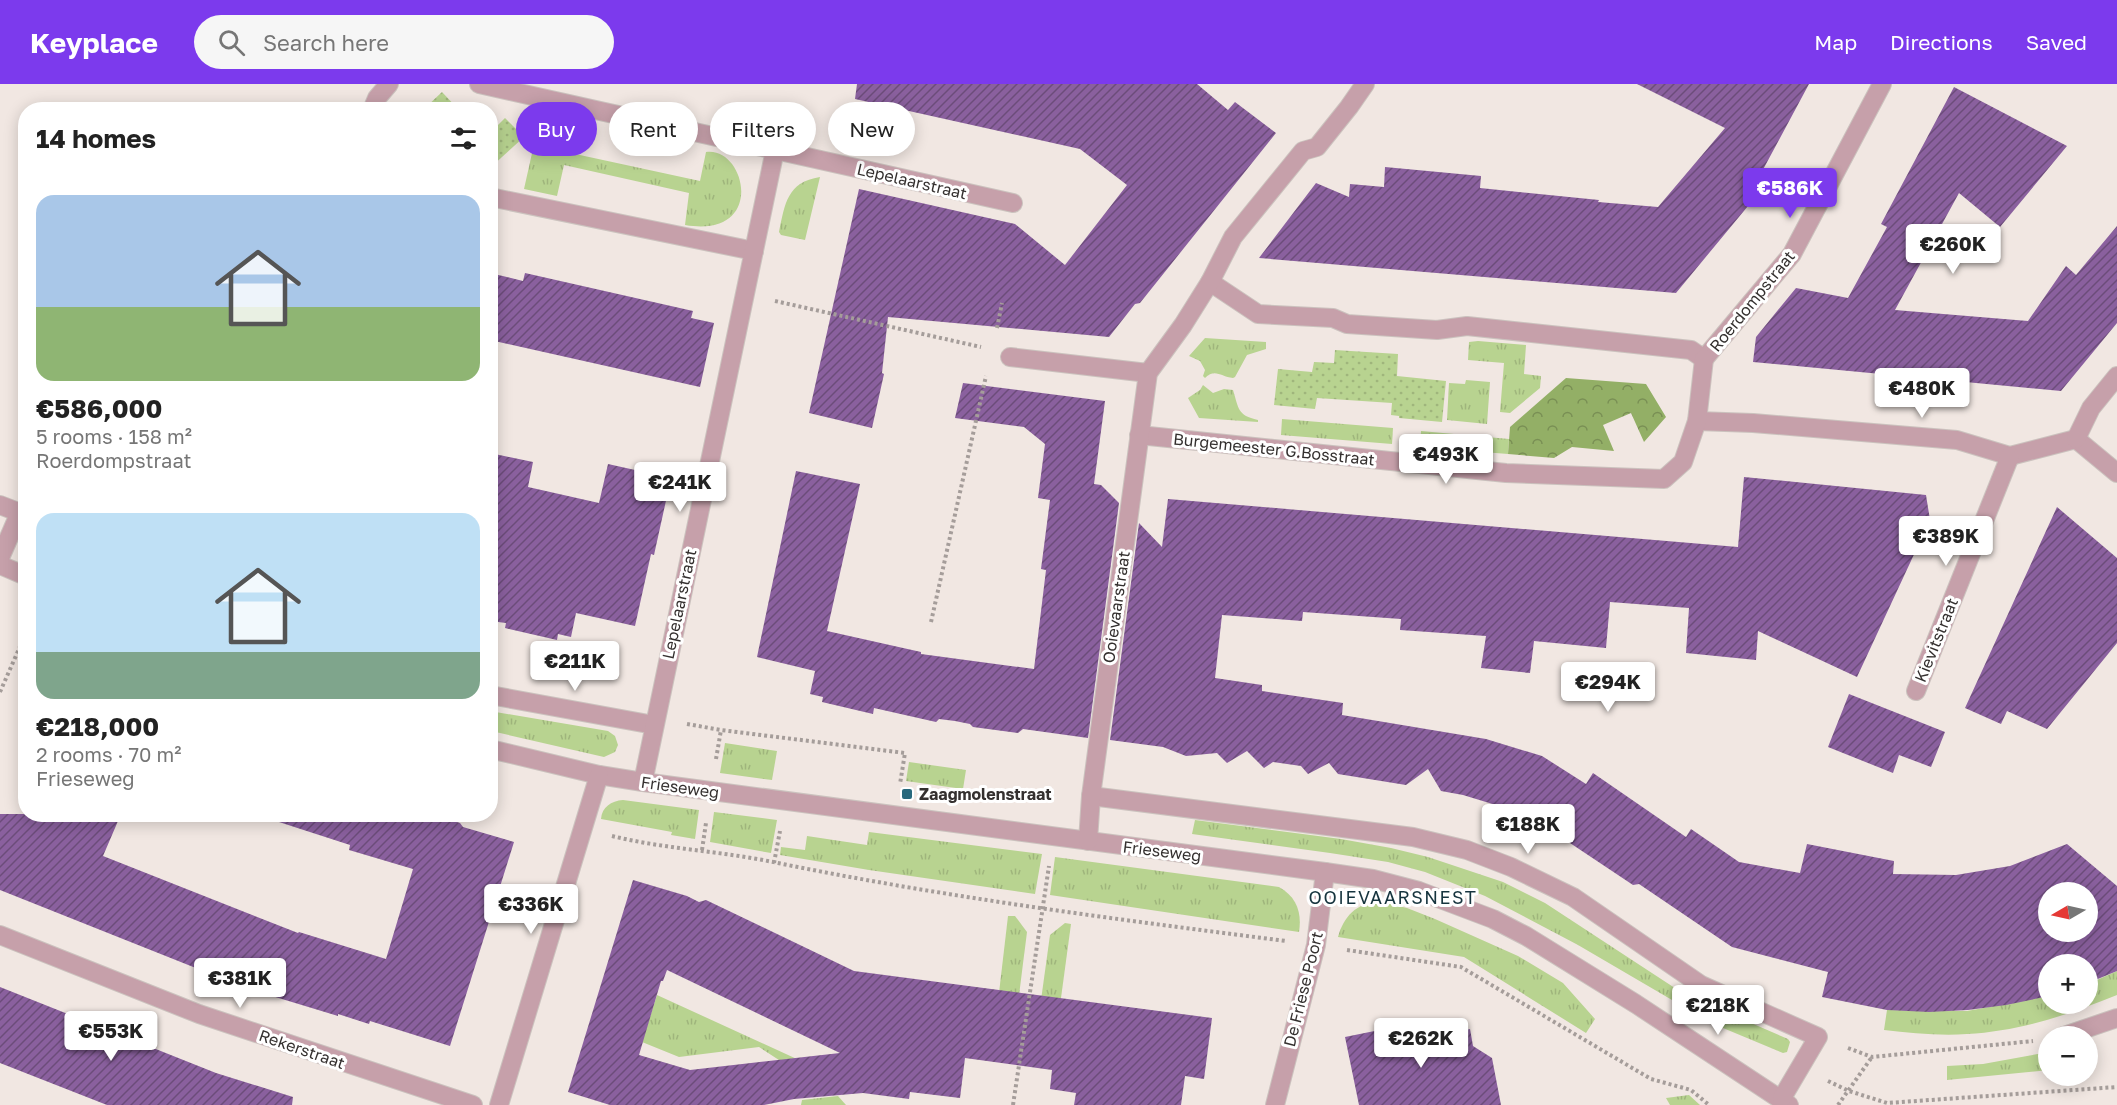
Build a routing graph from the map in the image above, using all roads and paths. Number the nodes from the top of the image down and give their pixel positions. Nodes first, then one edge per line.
1 (389, 84) edge
2 (478, 84) edge
3 (1365, 84) edge
4 (1882, 84) edge
5 (375, 102) edge
6 (710, 136) edge
7 (774, 156) edge
8 (802, 156) edge
9 (498, 199) edge
10 (1013, 203) dead end
11 (754, 251) junction
12 (1210, 282) junction
13 (745, 295) junction
14 (1002, 303) dead end
15 (992, 349) junction
16 (1010, 357) joint
17 (1704, 359) junction
18 (1148, 373) junction
19 (2117, 376) edge
20 (1697, 421) junction
21 (1139, 435) junction
22 (2076, 439) junction
23 (2010, 456) junction
24 (2117, 473) edge
25 (0, 505) edge
26 (18, 512) edge
27 (18, 524) edge
28 (0, 558) edge
29 (0, 565) edge
30 (18, 573) edge
31 (931, 622) dead end
32 (18, 651) edge
33 (1916, 691) dead end
34 (0, 692) edge
35 (498, 696) edge
36 (654, 725) junction
37 (721, 730) dead end
38 (498, 751) edge
39 (599, 775) junction
40 (643, 782) junction
41 (899, 793) dead end
42 (1091, 796) junction
43 (782, 824) dead end
44 (583, 829) junction
45 (1053, 835) junction
46 (1088, 841) junction
47 (774, 863) junction
48 (1325, 872) junction
49 (1042, 910) junction
50 (0, 935) edge
51 (1316, 945) junction
52 (2117, 1018) edge
53 (2093, 1026) edge
54 (2037, 1040) dead end
55 (2117, 1087) edge
56 (1849, 1091) junction
57 (1785, 1102) edge
58 (473, 1105) edge
59 (499, 1105) edge
60 (1013, 1105) edge
61 (1275, 1105) edge
62 (1709, 1105) edge
63 (1838, 1105) edge

1 - 5 street
2 - 6 street, Lepelaarstraat
3 - 12 street, Ooievaarstraat
4 - 17 street, Roerdompstraat
7 - 11 street, Lepelaarstraat
8 - 10 street, Lepelaarstraat
9 - 11 street
11 - 13 street, Lepelaarstraat
12 - 17 street
12 - 18 street, Ooievaarstraat
13 - 15 path
13 - 36 street, Lepelaarstraat
14 - 15 path
15 - 16 path
15 - 31 path
16 - 18 street
17 - 20 street, Burgemeester G.Bosstraat
18 - 21 street, Ooievaarstraat
19 - 22 street
20 - 21 street, Burgemeester G.Bosstraat
20 - 23 street
21 - 42 street, Ooievaarstraat
22 - 23 street
22 - 24 street
23 - 33 street, Kievitstraat
25 - 26 street
27 - 28 street
29 - 30 street
32 - 34 path
35 - 36 street
36 - 40 street, Lepelaarstraat
37 - 41 path
38 - 39 street, Frieseweg
39 - 40 street, Frieseweg
39 - 44 street
40 - 45 street, Frieseweg
42 - 46 street, Ooievaarstraat
42 - 57 street, Frieseweg
43 - 47 path
44 - 47 path
44 - 59 street
45 - 46 street, Frieseweg
45 - 49 path
46 - 48 street, Frieseweg
47 - 49 path
48 - 51 street, De Friese Poort
48 - 57 street, Frieseweg
49 - 51 path
49 - 60 path
50 - 58 street, Rekerstraat
51 - 61 street, De Friese Poort
51 - 62 path
52 - 53 street
54 - 56 path
55 - 56 path
56 - 63 path

